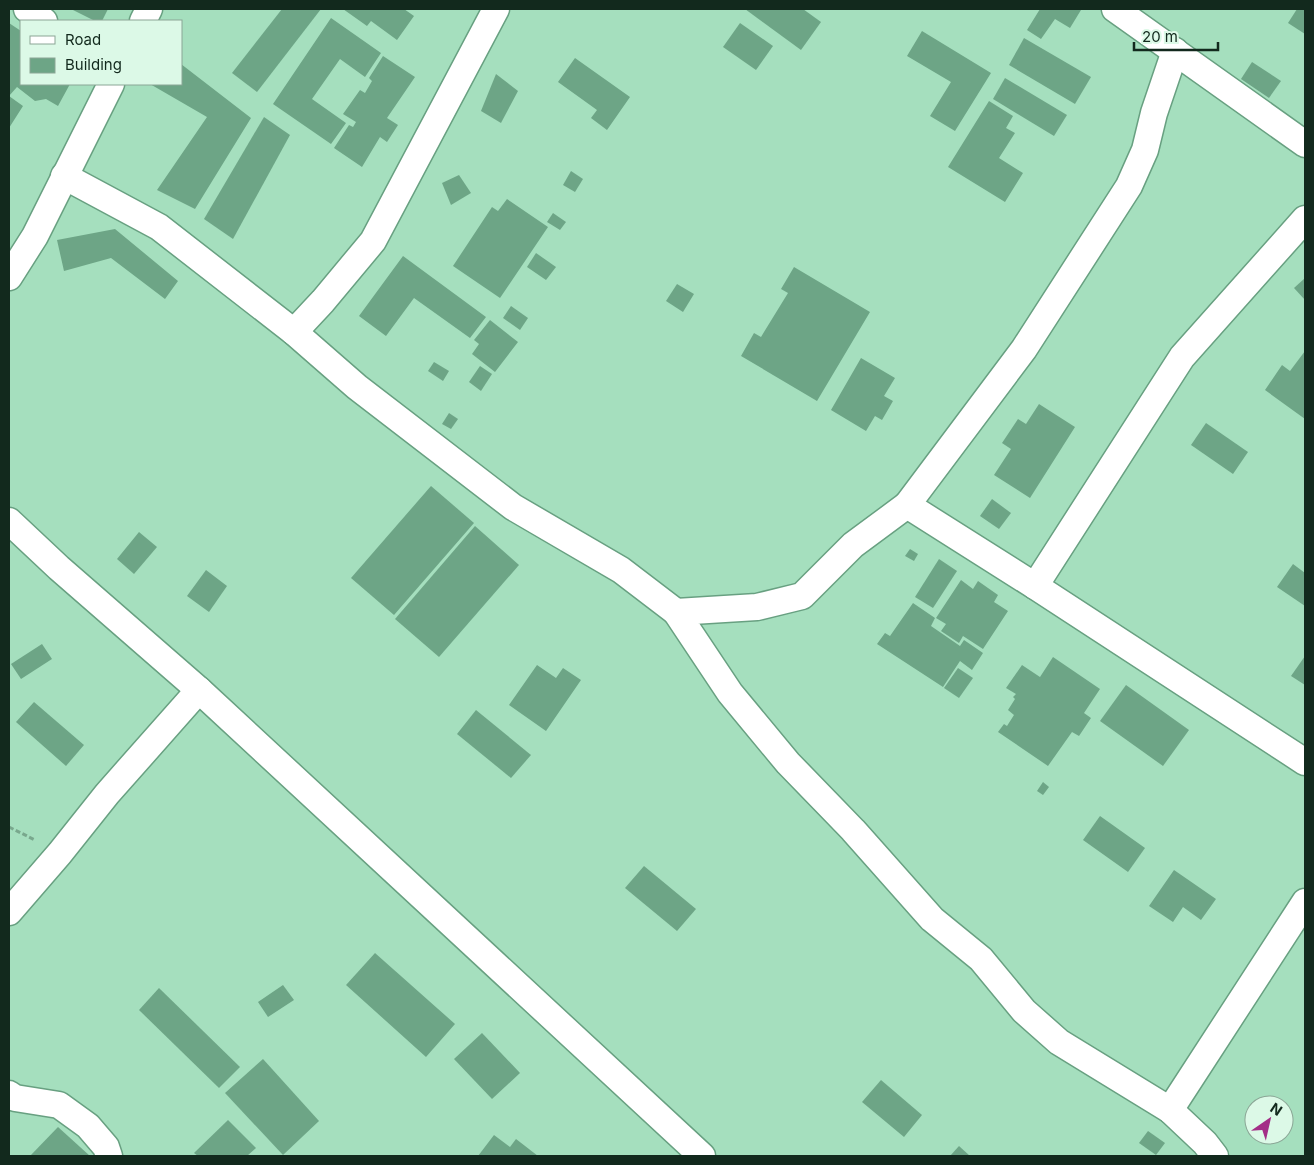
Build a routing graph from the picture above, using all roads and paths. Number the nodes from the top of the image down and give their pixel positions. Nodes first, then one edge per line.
1 (27, 9) edge
2 (149, 9) edge
3 (496, 9) edge
4 (1115, 9) edge
5 (43, 20) edge
6 (143, 20) edge
7 (1175, 51) junction
8 (110, 85) edge
9 (1305, 144) edge
10 (64, 176) junction
11 (1305, 219) edge
12 (9, 277) edge
13 (294, 332) junction
14 (907, 506) junction
15 (9, 521) edge
16 (1035, 586) junction
17 (676, 612) junction
18 (199, 690) junction
19 (1305, 762) edge
20 (1305, 902) edge
21 (9, 912) edge
22 (9, 1094) edge
23 (1170, 1110) junction
24 (109, 1156) edge
25 (702, 1156) edge
26 (1215, 1156) edge

1 - 5 street
2 - 6 street
3 - 13 street
4 - 7 street
7 - 9 street
7 - 14 street
8 - 10 street
10 - 12 street
10 - 13 street
11 - 16 street
13 - 17 street
14 - 16 street
14 - 17 street
15 - 18 street
16 - 19 street
17 - 23 street
18 - 21 street
18 - 25 street
20 - 23 street
22 - 24 street
23 - 26 street

